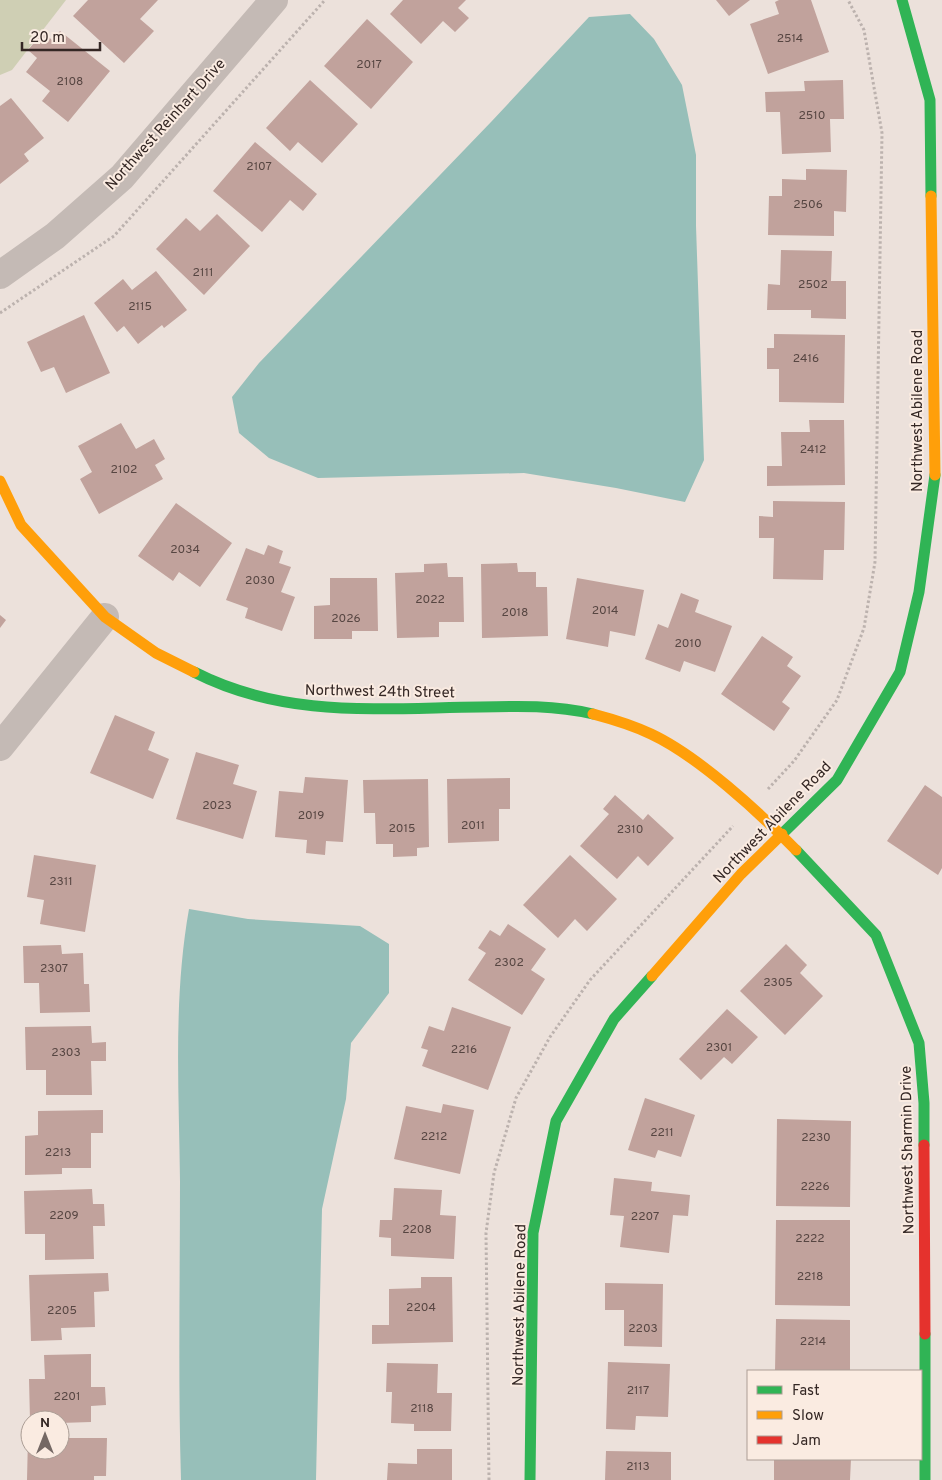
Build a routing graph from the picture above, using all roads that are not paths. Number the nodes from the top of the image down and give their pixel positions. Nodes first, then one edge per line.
1 (274, 0) edge
2 (902, 0) edge
3 (0, 275) edge
4 (0, 481) edge
5 (105, 617) junction
6 (0, 747) edge
7 (781, 835) junction
8 (530, 1480) edge
9 (925, 1480) edge

1 - 3 street, Northwest Reinhart Drive
2 - 7 street, Northwest Abilene Road
4 - 5 street, Northwest 24th Street
5 - 6 street
5 - 7 street, Northwest 24th Street
7 - 8 street, Northwest Abilene Road
7 - 9 street, Northwest Sharmin Drive

